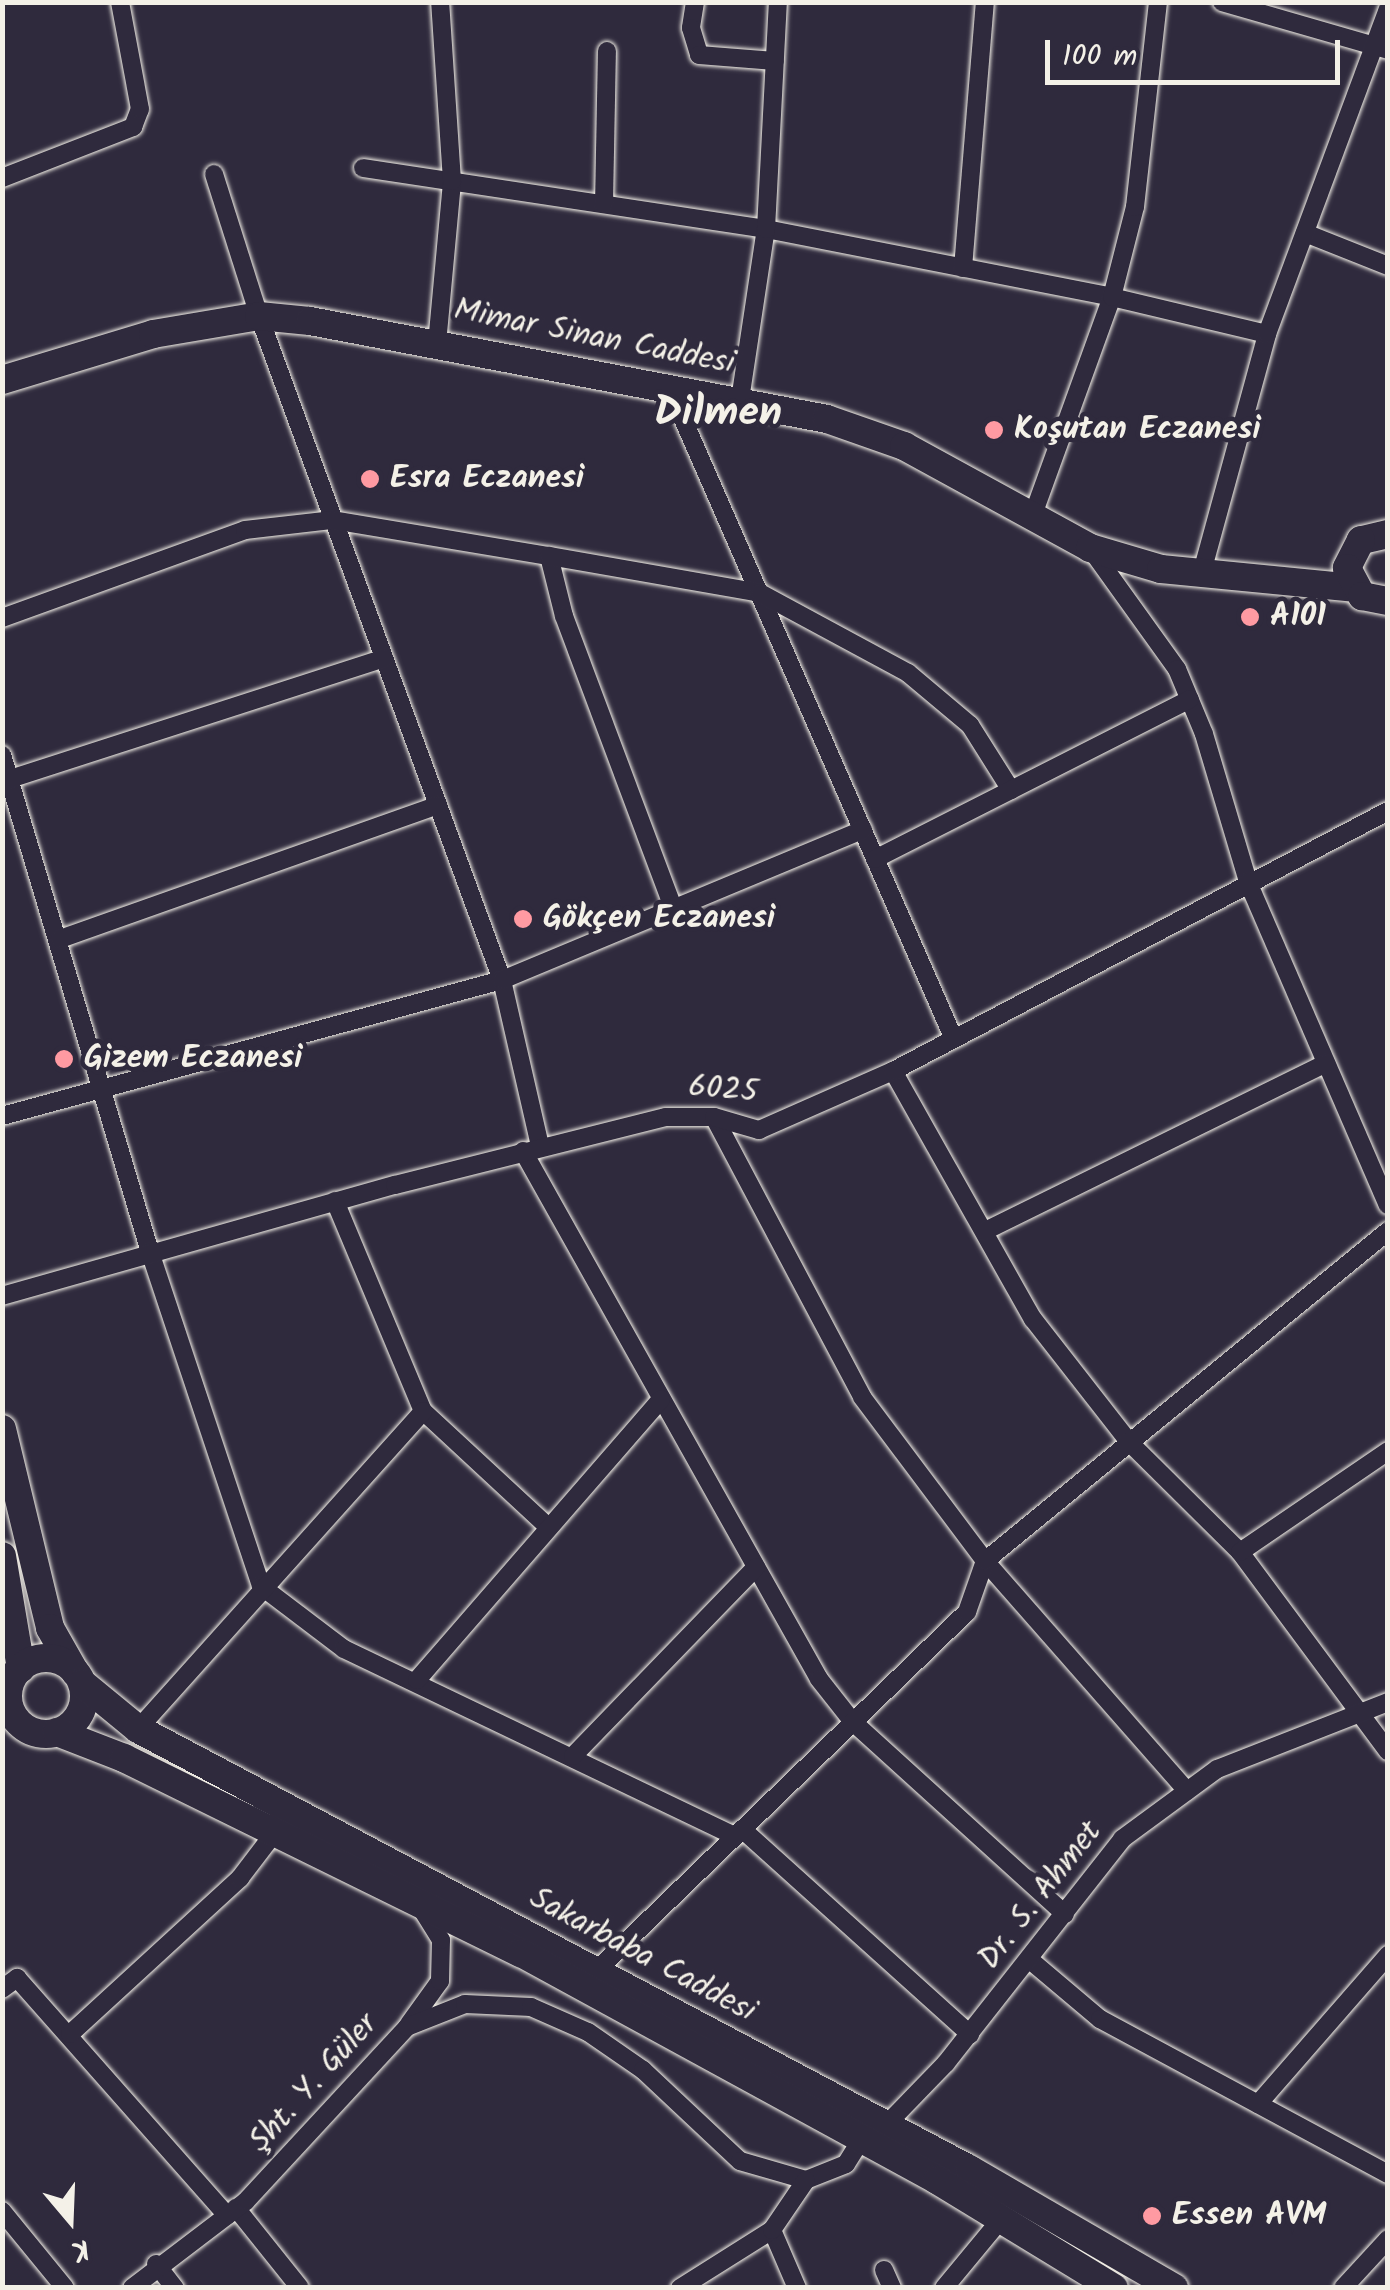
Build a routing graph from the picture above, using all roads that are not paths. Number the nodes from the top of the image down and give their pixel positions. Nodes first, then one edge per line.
1 (120, 2) edge
2 (440, 2) edge
3 (778, 2) edge
4 (986, 2) edge
5 (1158, 2) edge
6 (1222, 2) edge
7 (689, 3) edge
8 (1388, 8) edge
9 (1381, 48) edge
10 (607, 51) dead end
11 (775, 61) junction
12 (363, 168) dead end
13 (214, 174) dead end
14 (2, 178) edge
15 (452, 181) junction
16 (604, 204) junction
17 (766, 229) junction
18 (1305, 232) junction
19 (1388, 266) edge
20 (964, 268) junction
21 (1112, 296) junction
22 (258, 316) junction
23 (1267, 334) junction
24 (437, 344) junction
25 (2, 380) edge
26 (670, 387) junction
27 (740, 400) junction
28 (1034, 512) junction
29 (333, 520) junction
30 (1385, 530) edge
31 (1090, 548) junction
32 (549, 556) junction
33 (1349, 557) junction
34 (1202, 572) junction
35 (1267, 577) junction
36 (1354, 588) junction
37 (760, 593) junction
38 (1386, 603) edge
39 (2, 618) edge
40 (384, 658) junction
41 (1190, 699) junction
42 (2, 755) edge
43 (10, 778) junction
44 (1011, 790) junction
45 (438, 805) junction
46 (1388, 811) edge
47 (862, 830) junction
48 (875, 858) junction
49 (1248, 882) junction
50 (673, 908) junction
51 (60, 939) junction
52 (502, 980) junction
53 (953, 1036) junction
54 (1326, 1064) junction
55 (892, 1071) junction
56 (102, 1084) junction
57 (2, 1116) edge
58 (714, 1117) junction
59 (531, 1148) junction
60 (335, 1201) junction
61 (1388, 1205) edge
62 (1388, 1230) edge
63 (985, 1231) junction
64 (150, 1252) junction
65 (2, 1296) edge
66 (661, 1398) junction
67 (423, 1411) junction
68 (2, 1429) edge
69 (1129, 1442) junction
70 (1388, 1451) edge
71 (547, 1526) junction
72 (1240, 1552) junction
73 (985, 1561) junction
74 (756, 1567) junction
75 (5, 1569) edge
76 (261, 1586) junction
77 (2, 1629) edge
78 (78, 1677) junction
79 (11, 1679) edge
80 (418, 1680) junction
81 (1388, 1702) edge
82 (1362, 1711) junction
83 (854, 1722) junction
84 (138, 1729) junction
85 (44, 1731) junction
86 (2, 1733) edge
87 (1388, 1750) edge
88 (573, 1756) junction
89 (1187, 1791) junction
90 (275, 1832) junction
91 (739, 1833) junction
92 (417, 1902) junction
93 (1065, 1914) junction
94 (1388, 1955) edge
95 (1030, 1960) junction
96 (597, 1970) junction
97 (2, 1989) edge
98 (407, 2026) junction
99 (70, 2034) junction
100 (970, 2034) junction
101 (1258, 2104) junction
102 (886, 2125) junction
103 (861, 2140) junction
104 (1388, 2174) edge
105 (806, 2180) junction
106 (2, 2211) edge
107 (231, 2211) junction
108 (1001, 2219) junction
109 (772, 2230) junction
110 (1388, 2239) edge
111 (156, 2264) junction
112 (884, 2270) dead end
113 (684, 2286) edge
114 (65, 2288) edge
115 (132, 2288) edge
116 (175, 2288) edge
117 (300, 2288) edge
118 (798, 2288) edge
119 (892, 2288) edge
120 (944, 2288) edge
121 (1114, 2288) edge
122 (1174, 2288) edge
123 (1343, 2288) edge

1 - 14 street
2 - 15 street
3 - 11 street
4 - 20 street
5 - 21 street
6 - 9 street
7 - 11 street
8 - 9 street
9 - 18 street
10 - 16 street
11 - 17 street
12 - 15 street
13 - 22 street
15 - 16 street
15 - 24 street
16 - 17 street
17 - 20 street
17 - 27 street
18 - 19 street
18 - 23 street
20 - 21 street
21 - 23 street
21 - 28 street
22 - 24 main road, Mimar Sinan Caddesi
22 - 25 main road, Mimar Sinan Caddesi
22 - 29 street
23 - 34 street
24 - 26 main road, Mimar Sinan Caddesi
26 - 27 main road, Mimar Sinan Caddesi
26 - 37 street
27 - 28 main road, Mimar Sinan Caddesi
28 - 31 main road, Mimar Sinan Caddesi
29 - 32 street
29 - 39 street
29 - 40 street
30 - 33 main road
31 - 34 main road, Mimar Sinan Caddesi
31 - 41 street
32 - 37 street
32 - 50 street
33 - 35 main road
33 - 36 main road
34 - 35 main road, Mimar Sinan Caddesi
35 - 36 main road, Mimar Sinan Caddesi
36 - 38 main road, Mimar Sinan Caddesi
37 - 44 street
37 - 47 street
40 - 43 street
40 - 45 street
41 - 44 street
41 - 49 street
42 - 43 street
43 - 51 street
44 - 48 street
45 - 51 street
45 - 52 street
46 - 49 street, 6025
47 - 48 street
47 - 50 street
48 - 53 street
49 - 53 street, 6025
49 - 54 street
50 - 52 street
51 - 56 street
52 - 56 street
52 - 59 street
53 - 55 street, 6025
54 - 61 street
54 - 63 street
55 - 58 street, 6025
55 - 63 street
56 - 57 street
56 - 64 street
58 - 59 street, 6025
58 - 73 street
59 - 60 street, 6025
59 - 66 street
60 - 64 street, 6025
60 - 67 street
62 - 69 street
63 - 69 street
64 - 65 street, 6025
64 - 76 street
66 - 71 street
66 - 74 street
67 - 71 street
67 - 76 street
68 - 78 main road, Sakarbaba Caddesi
69 - 72 street
69 - 73 street
70 - 72 street
71 - 80 street
72 - 82 street
73 - 83 street
73 - 89 street
74 - 83 street
74 - 88 street
75 - 77 main road
75 - 79 main road
76 - 80 street
76 - 84 street
78 - 79 main road
78 - 84 main road, Sakarbaba Caddesi
78 - 85 main road
79 - 85 main road
80 - 88 street
81 - 82 street, Dr. S. Ahmet
82 - 87 street
82 - 89 street, Dr. S. Ahmet
83 - 91 street
83 - 93 street
84 - 96 main road, Sakarbaba Caddesi
85 - 86 main road
85 - 90 main road, Sakarbaba Caddesi
88 - 91 street
89 - 93 street, Dr. S. Ahmet
90 - 92 main road, Sakarbaba Caddesi
90 - 99 street
91 - 96 street
91 - 100 street
92 - 98 street
92 - 103 main road, Sakarbaba Caddesi
93 - 95 street, Dr. S. Ahmet
94 - 101 street
95 - 100 street, Dr. S. Ahmet
95 - 101 street
96 - 102 main road, Sakarbaba Caddesi
97 - 99 street
98 - 105 street, Şht. Y. Güler
98 - 107 street, Şht. Y. Güler
99 - 107 street
100 - 102 street, Dr. S. Ahmet
101 - 104 street
102 - 122 main road, Sakarbaba Caddesi
103 - 105 street
103 - 108 main road, Sakarbaba Caddesi
105 - 109 street
106 - 114 street
107 - 111 street, Şht. Y. Güler
107 - 117 street
108 - 120 street
108 - 121 main road, Sakarbaba Caddesi
109 - 113 street
109 - 118 street
110 - 123 street
111 - 115 street, Şht. Y. Güler
111 - 116 street
112 - 119 street

